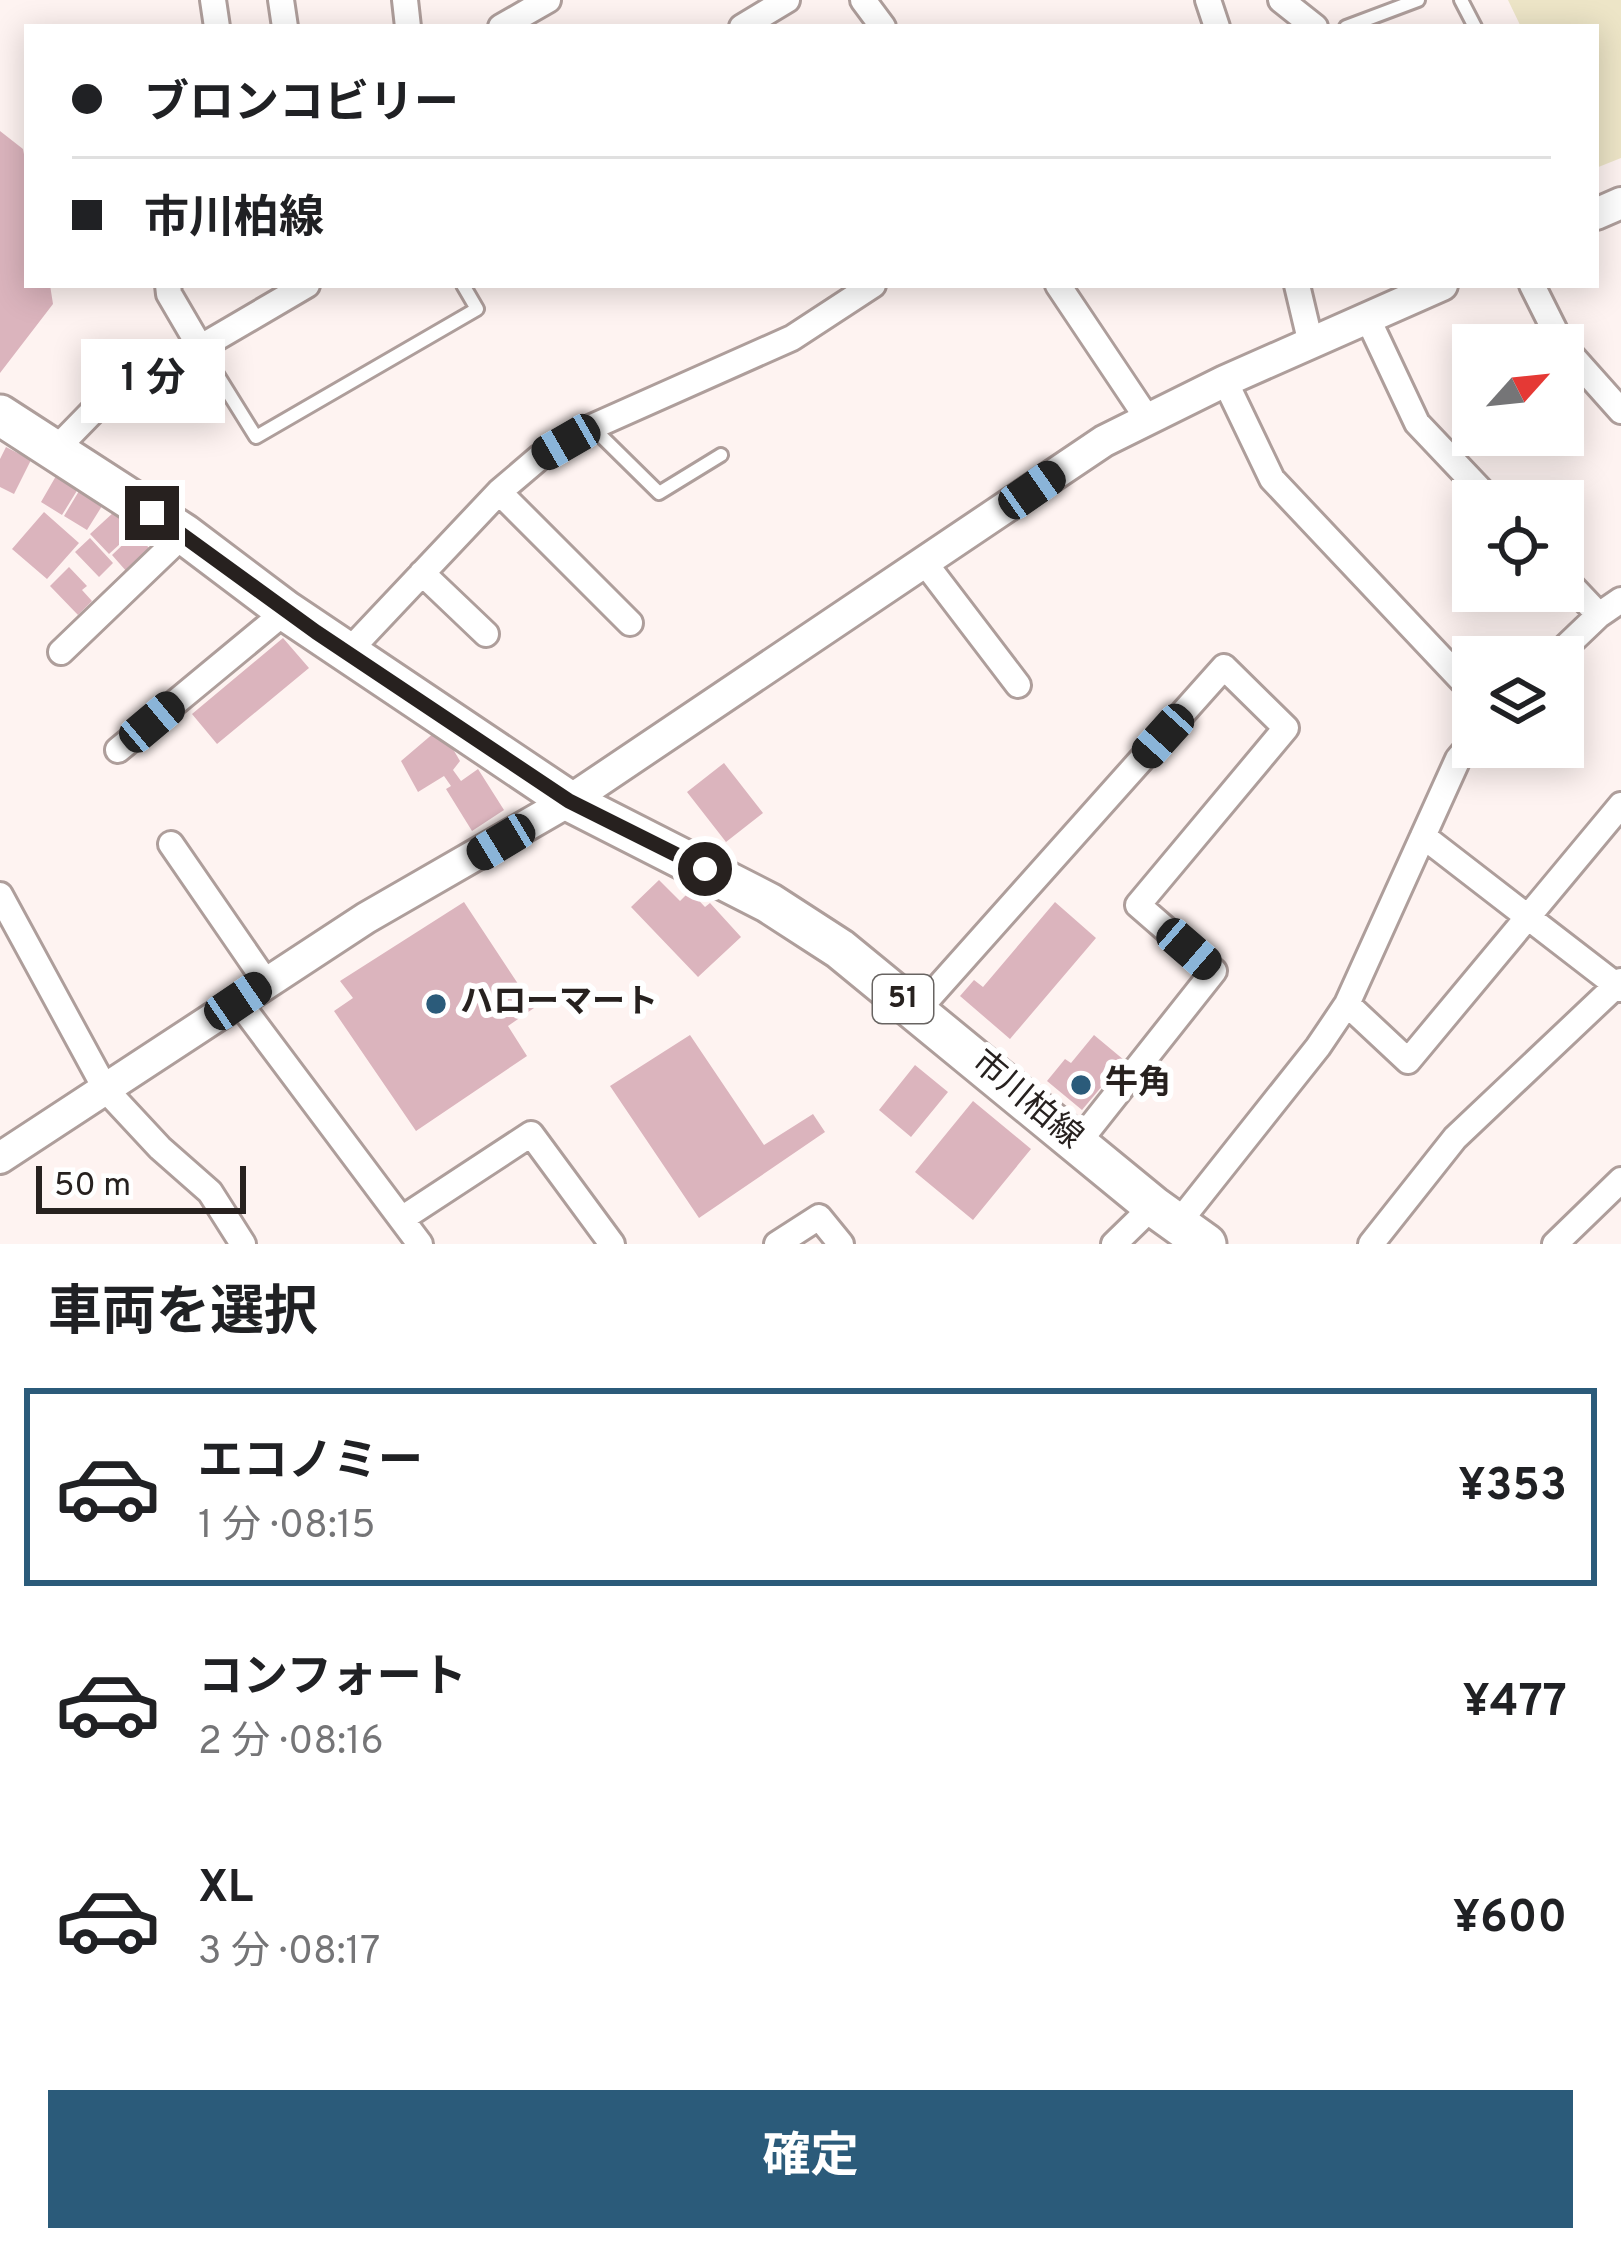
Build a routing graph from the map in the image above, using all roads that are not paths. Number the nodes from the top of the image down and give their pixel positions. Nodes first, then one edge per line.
1 (787, 0) edge
2 (862, 0) edge
3 (1281, 0) edge
4 (1418, 0) edge
5 (536, 3) edge
6 (505, 24) edge
7 (747, 24) edge
8 (881, 24) edge
9 (1311, 24) edge
10 (1354, 24) edge
11 (168, 288) edge
12 (302, 288) edge
13 (465, 288) edge
14 (869, 288) edge
15 (1060, 288) edge
16 (1298, 288) edge
17 (1435, 288) edge
18 (1534, 288) edge
19 (1368, 319) junction
20 (1552, 324) edge
21 (1311, 344) junction
22 (200, 347) junction
23 (1584, 370) edge
24 (1225, 381) junction
25 (1621, 411) edge
26 (0, 415) edge
27 (1147, 418) junction
28 (592, 427) junction
29 (56, 449) junction
30 (721, 454) dead end
31 (1471, 480) edge
32 (499, 492) junction
33 (184, 534) junction
34 (925, 563) junction
35 (422, 573) junction
36 (1584, 599) edge
37 (1621, 600) edge
38 (286, 611) junction
39 (1599, 615) junction
40 (631, 623) dead end
41 (486, 634) dead end
42 (1577, 636) edge
43 (61, 652) dead end
44 (347, 653) junction
45 (1452, 670) edge
46 (1018, 685) dead end
47 (118, 750) dead end
48 (1454, 768) edge
49 (569, 801) junction
50 (1621, 805) edge
51 (1423, 836) junction
52 (171, 844) dead end
53 (0, 895) edge
54 (1530, 919) junction
55 (266, 982) junction
56 (1619, 985) edge
57 (238, 1001) junction
58 (1347, 1004) junction
59 (917, 1011) junction
60 (106, 1090) junction
61 (1077, 1144) junction
62 (0, 1159) edge
63 (1621, 1180) edge
64 (403, 1218) junction
65 (1179, 1224) edge
66 (244, 1244) edge
67 (420, 1244) edge
68 (612, 1244) edge
69 (776, 1244) edge
70 (841, 1244) edge
71 (1114, 1244) edge
72 (1371, 1244) edge
73 (1555, 1244) edge

1 - 7 street
2 - 8 street
3 - 9 street
4 - 10 lane
5 - 6 street
11 - 22 street
12 - 22 street
13 - 22 lane
14 - 28 street
15 - 27 street
16 - 21 street
17 - 19 street
18 - 20 street
19 - 21 street
19 - 31 street
21 - 24 street
22 - 29 street
23 - 25 street
24 - 27 street
24 - 45 street
26 - 29 main road, 市川柏線 / 51
27 - 34 street
28 - 30 lane
28 - 32 street
29 - 33 main road, 市川柏線 / 51
32 - 35 street
32 - 40 street
33 - 38 main road, 市川柏線 / 51
33 - 43 street
34 - 46 street
34 - 49 street
35 - 41 street
35 - 44 street
36 - 39 street
37 - 39 street
38 - 44 main road, 市川柏線 / 51
38 - 47 street
39 - 42 street
44 - 49 main road, 市川柏線 / 51
48 - 51 street
49 - 55 street
49 - 59 main road, 市川柏線 / 51
50 - 54 street
51 - 54 street
51 - 58 street
52 - 55 street
53 - 60 street
54 - 56 street
54 - 58 street
55 - 57 street
56 - 72 street
57 - 60 street
57 - 64 street
58 - 65 street
59 - 61 main road, 市川柏線 / 51
59 - 61 street
60 - 62 street
60 - 66 street
61 - 65 main road, 市川柏線 / 51
63 - 73 street
64 - 67 street
64 - 68 street
65 - 71 street
69 - 70 street

